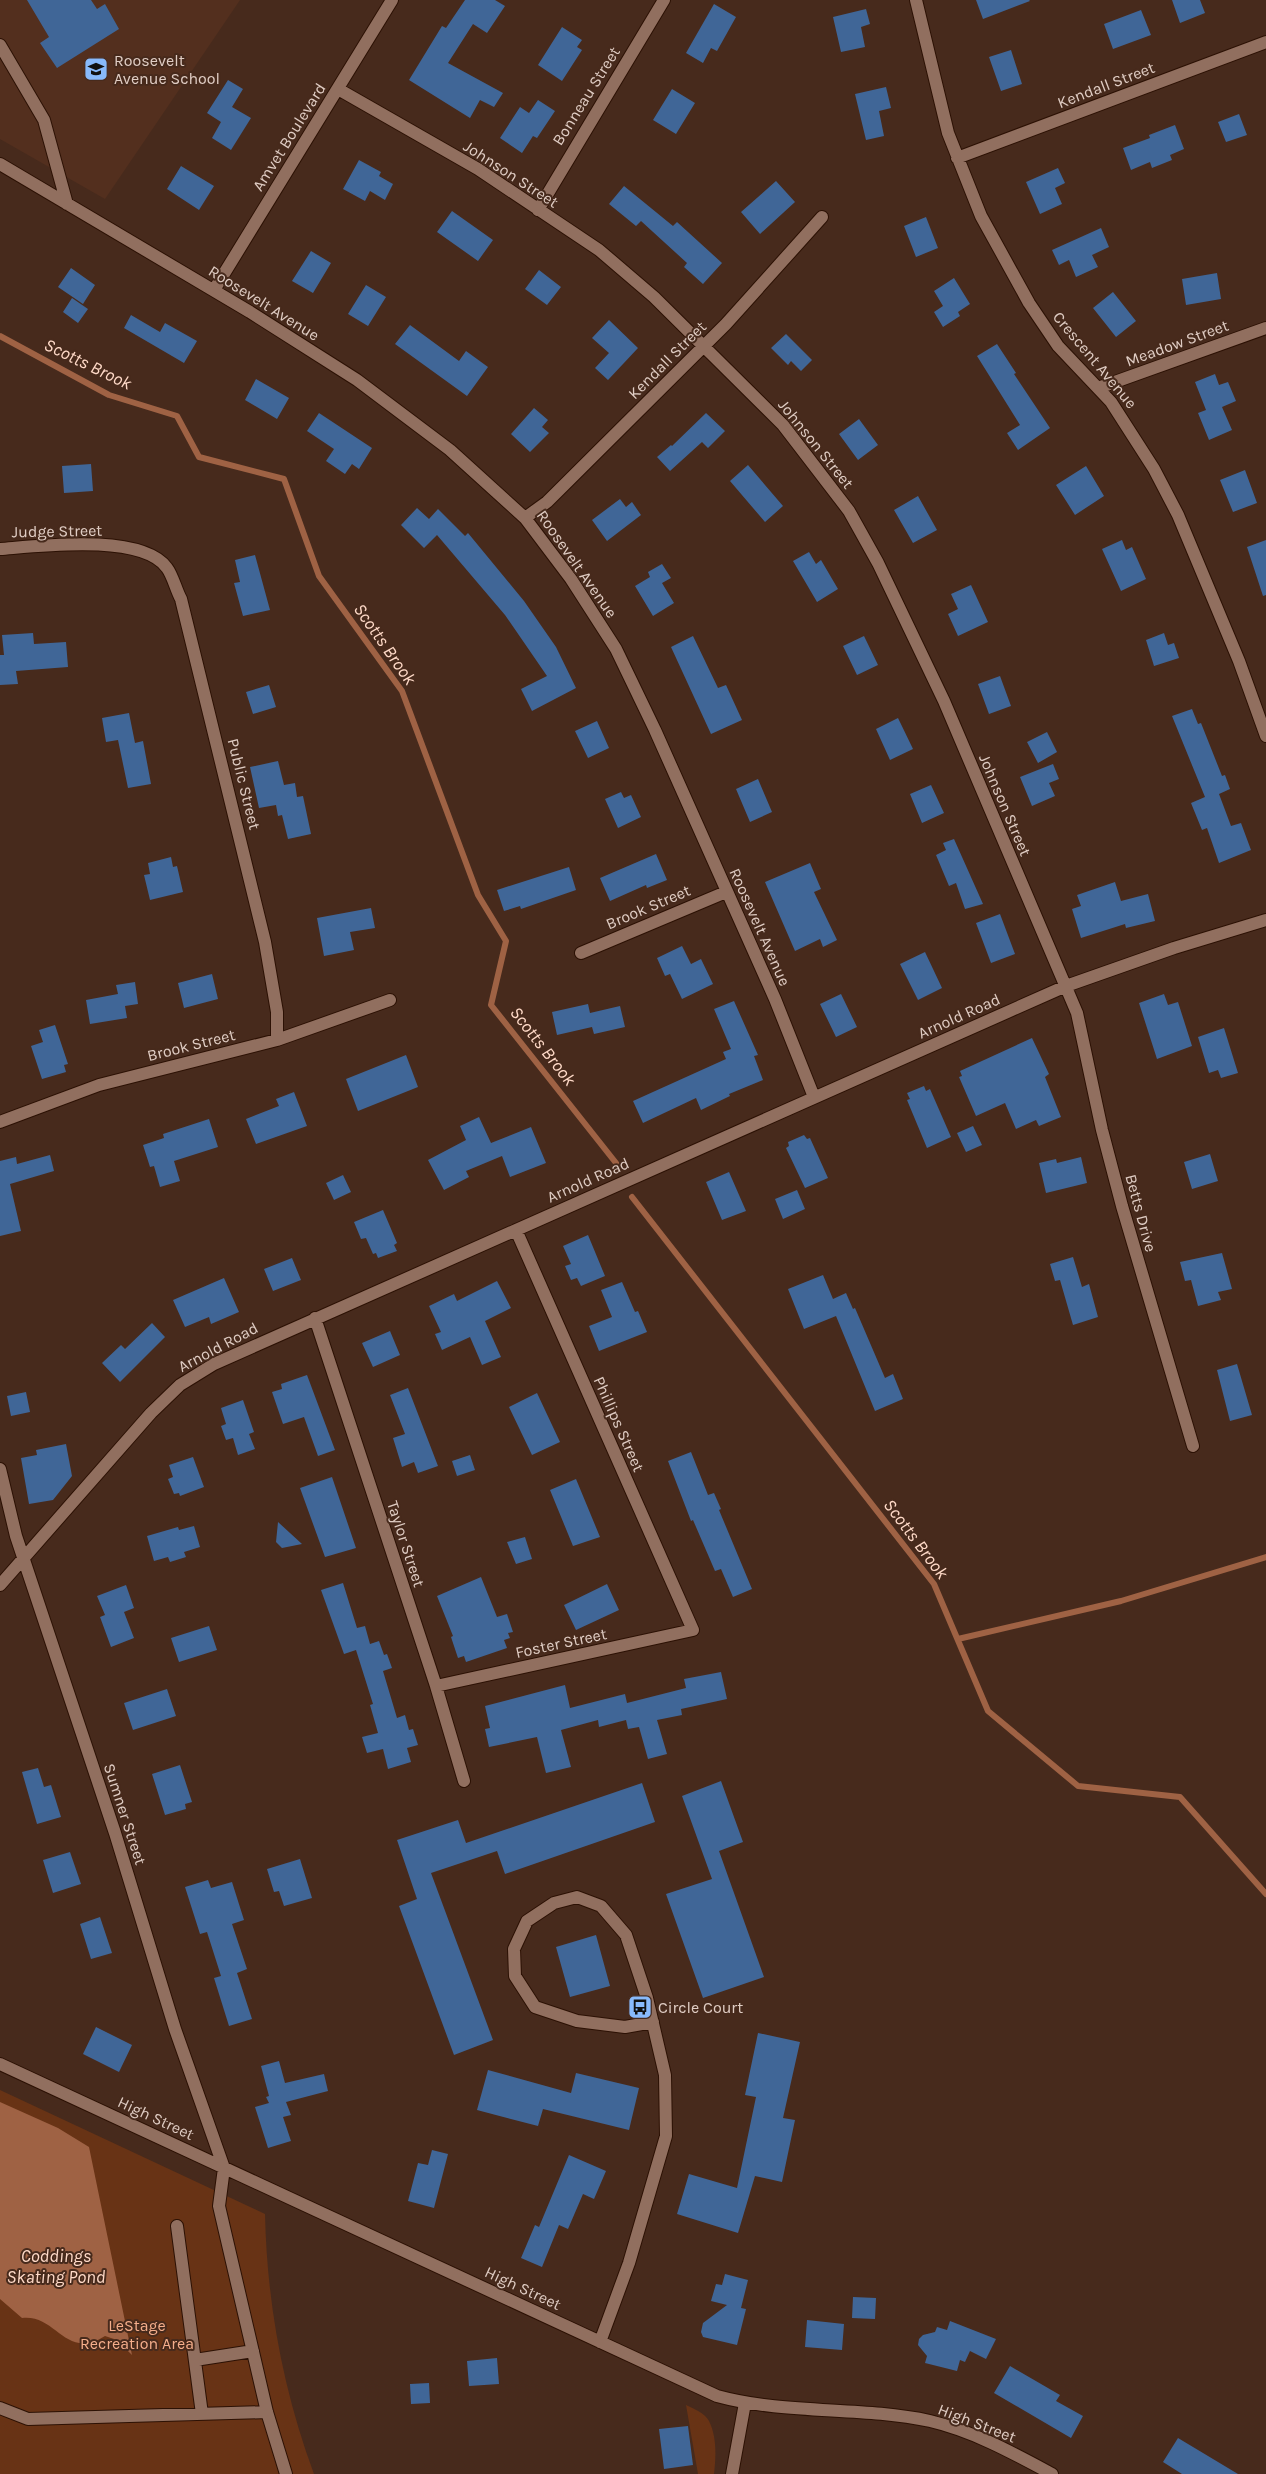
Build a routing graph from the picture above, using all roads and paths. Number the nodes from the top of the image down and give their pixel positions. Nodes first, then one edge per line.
1 (392, 0) edge
2 (664, 0) edge
3 (916, 0) edge
4 (1266, 42) edge
5 (0, 45) edge
6 (338, 89) junction
7 (957, 158) junction
8 (0, 164) edge
9 (67, 204) junction
10 (538, 210) junction
11 (822, 217) dead end
12 (214, 290) junction
13 (1266, 328) edge
14 (703, 348) junction
15 (1098, 388) junction
16 (525, 518) junction
17 (0, 549) edge
18 (145, 551) joint
19 (1266, 736) edge
20 (726, 892) junction
21 (1266, 920) edge
22 (581, 952) dead end
23 (1066, 986) junction
24 (390, 1000) dead end
25 (277, 1040) junction
26 (814, 1097) junction
27 (0, 1122) edge
28 (516, 1230) junction
29 (314, 1318) junction
30 (1193, 1446) dead end
31 (0, 1468) edge
32 (23, 1557) junction
33 (0, 1585) edge
34 (693, 1630) joint
35 (436, 1686) junction
36 (464, 1782) dead end
37 (653, 2022) junction
38 (0, 2064) edge
39 (224, 2168) junction
40 (177, 2226) dead end
41 (600, 2342) junction
42 (253, 2351) junction
43 (195, 2360) junction
44 (745, 2403) junction
45 (0, 2408) edge
46 (267, 2412) junction
47 (202, 2414) junction
48 (286, 2474) edge
49 (732, 2474) edge
50 (1052, 2474) edge

1 - 6 street, Amvet Boulevard
2 - 10 street, Bonneau Street
3 - 7 street, Crescent Avenue
4 - 7 street, Kendall Street
5 - 9 street
6 - 10 street, Johnson Street
6 - 12 street, Amvet Boulevard
7 - 15 street, Crescent Avenue
8 - 9 street, Roosevelt Avenue
9 - 12 street, Roosevelt Avenue
10 - 14 street, Johnson Street
11 - 14 street, Kendall Street
12 - 16 street, Roosevelt Avenue
13 - 15 street, Meadow Street
14 - 16 street, Kendall Street
14 - 23 street, Johnson Street
15 - 19 street, Crescent Avenue
16 - 20 street, Roosevelt Avenue
17 - 18 street, Judge Street
18 - 25 street, Public Street
20 - 22 street, Brook Street
20 - 26 street, Roosevelt Avenue
21 - 23 street, Arnold Road
23 - 26 street, Arnold Road
23 - 30 street, Betts Drive
24 - 25 street, Brook Street
25 - 27 street, Brook Street
26 - 28 street, Arnold Road
28 - 29 street, Arnold Road
28 - 34 street, Phillips Street
29 - 32 street, Arnold Road
29 - 35 street, Taylor Street
31 - 32 street, Sumner Street
32 - 33 street, Arnold Road
32 - 39 street, Sumner Street
34 - 35 street, Foster Street
35 - 36 street, Taylor Street
37 - 37 street
37 - 41 street
38 - 39 street, High Street
39 - 41 street, High Street
39 - 42 street
40 - 43 street
41 - 44 street, High Street
42 - 43 street
42 - 46 street
43 - 47 street
44 - 49 street
44 - 50 street, High Street
45 - 47 street
46 - 47 street
46 - 48 street

